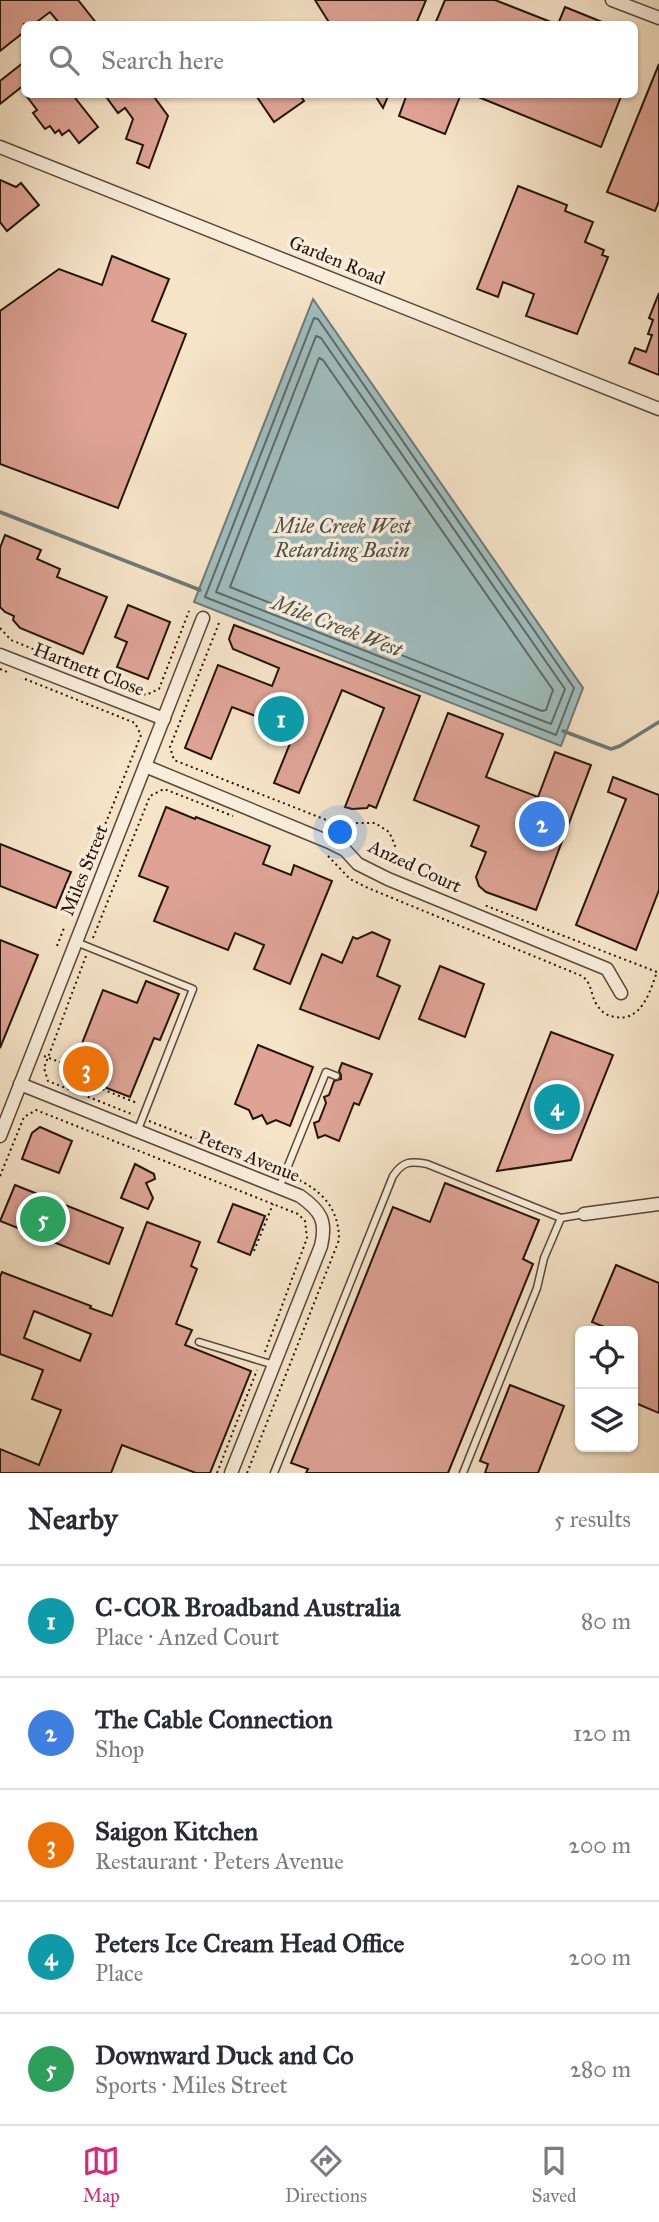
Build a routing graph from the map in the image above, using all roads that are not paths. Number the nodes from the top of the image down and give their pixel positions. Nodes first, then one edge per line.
1 (612, 0) edge
2 (659, 19) edge
3 (0, 148) edge
4 (659, 409) edge
5 (203, 618) dead end
6 (0, 655) edge
7 (164, 719) junction
8 (145, 766) junction
9 (76, 942) junction
10 (621, 993) dead end
11 (336, 1076) dead end
12 (20, 1084) junction
13 (6, 1102) edge
14 (137, 1132) junction
15 (0, 1136) edge
16 (279, 1188) junction
17 (659, 1204) edge
18 (584, 1214) joint
19 (561, 1218) junction
20 (199, 1342) dead end
21 (268, 1362) junction
22 (231, 1473) edge
23 (274, 1473) edge
24 (463, 1473) edge

1 - 2 street
3 - 4 street, Garden Road
5 - 7 street, Miles Street
6 - 7 street, Hartnett Close
7 - 8 street, Miles Street
8 - 9 street, Miles Street
8 - 10 street, Anzed Court
9 - 12 street, Miles Street
9 - 14 lane
11 - 16 lane
12 - 13 street, Miles Street
12 - 14 street, Peters Avenue
13 - 15 street, Miles Street
14 - 16 street, Peters Avenue
16 - 21 street, Peters Avenue
17 - 18 street
18 - 19 lane
19 - 23 lane
19 - 24 lane
20 - 21 lane
21 - 22 street, Peters Avenue

